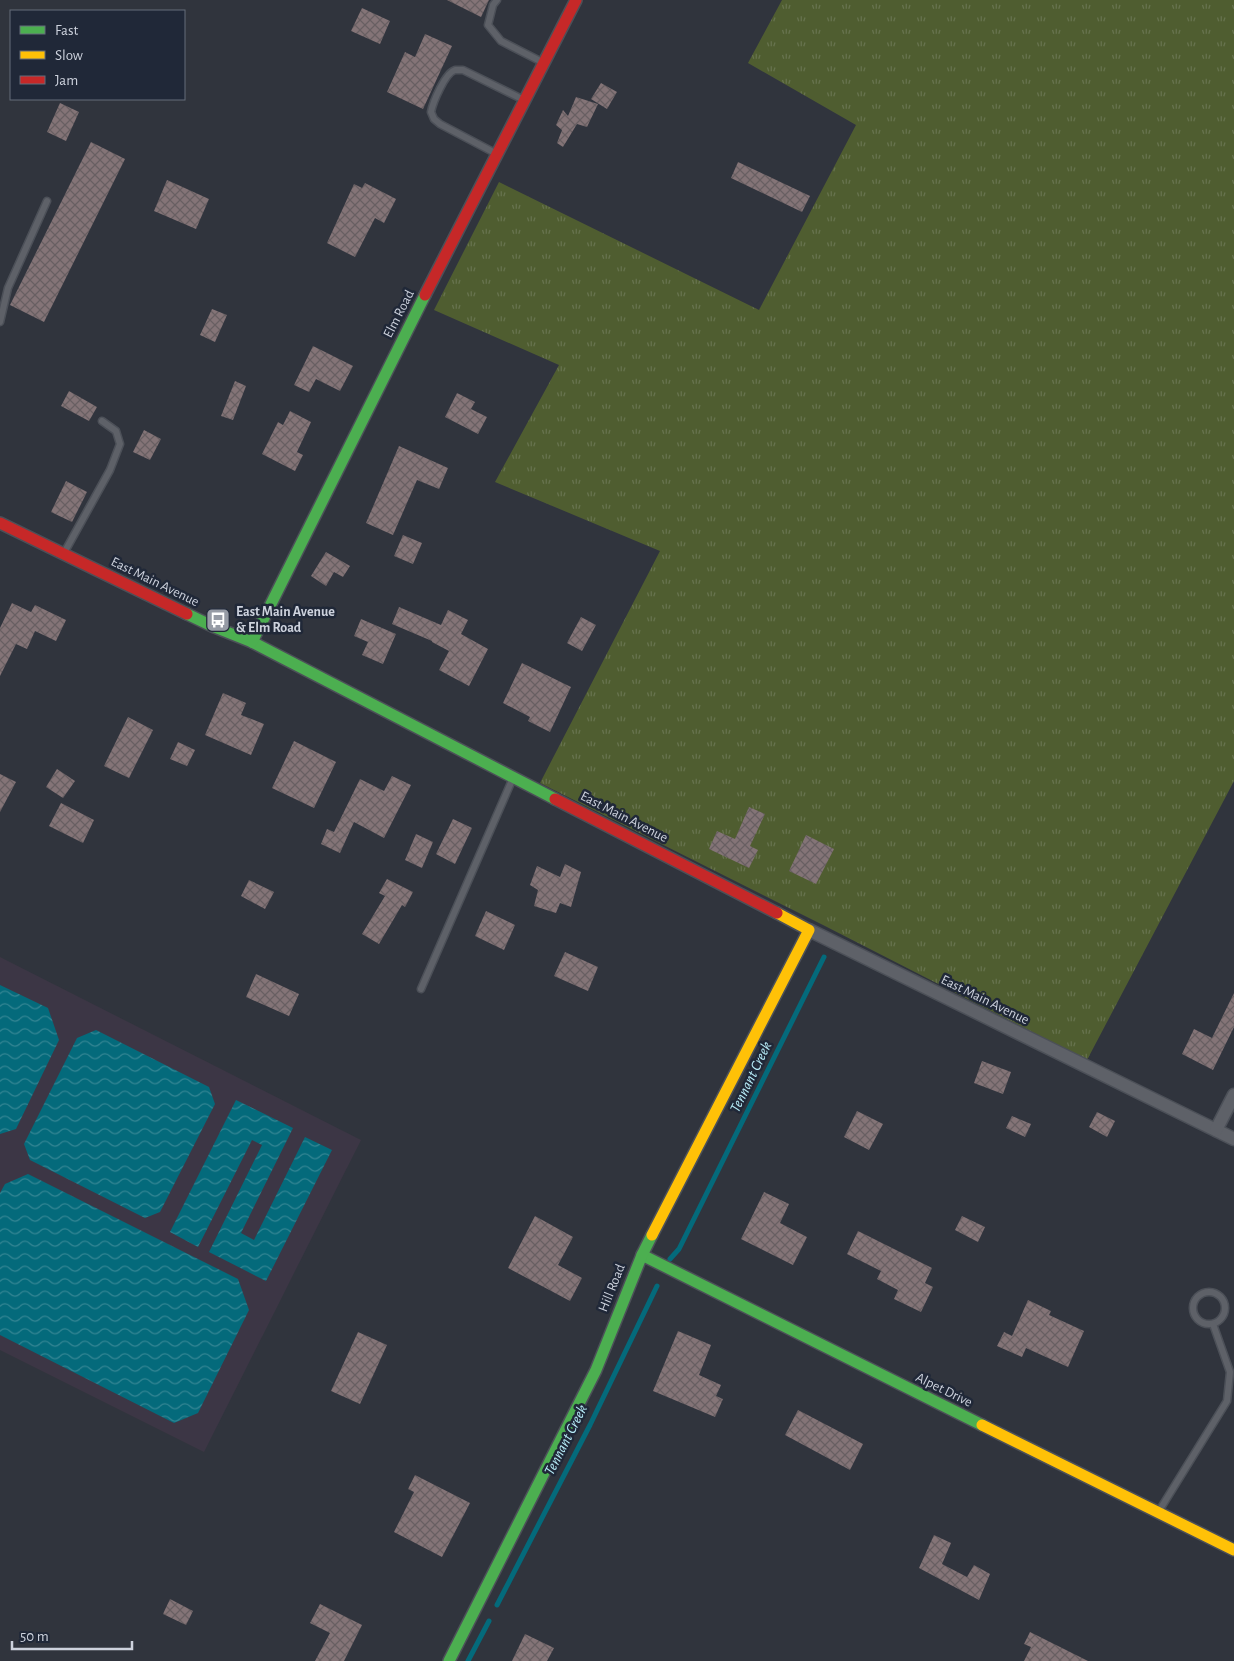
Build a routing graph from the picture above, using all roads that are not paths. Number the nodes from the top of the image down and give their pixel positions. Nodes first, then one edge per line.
1 (497, 0) edge
2 (572, 2) edge
3 (544, 63) junction
4 (525, 100) junction
5 (497, 154) junction
6 (47, 201) dead end
7 (0, 322) edge
8 (102, 421) dead end
9 (0, 523) edge
10 (63, 554) junction
11 (252, 642) junction
12 (514, 777) junction
13 (809, 930) junction
14 (421, 989) dead end
15 (1234, 1095) edge
16 (1216, 1130) junction
17 (1234, 1139) edge
18 (642, 1256) junction
19 (1213, 1324) junction
20 (1158, 1513) junction
21 (1234, 1550) edge
22 (449, 1661) edge

1 - 3 lane
2 - 3 street, Elm Road
3 - 4 street, Elm Road
4 - 5 street, Elm Road
4 - 5 lane
5 - 11 street, Elm Road
6 - 7 lane
8 - 10 lane
9 - 10 street, East Main Avenue
10 - 11 street, East Main Avenue
11 - 12 street, East Main Avenue
12 - 13 street, East Main Avenue
12 - 14 lane
13 - 16 street, East Main Avenue
13 - 18 street, Hill Road
15 - 16 street
16 - 17 street, East Main Avenue
18 - 20 street, Alpet Drive
18 - 22 street, Hill Road
19 - 19 lane
19 - 20 lane
20 - 21 street, Alpet Drive

